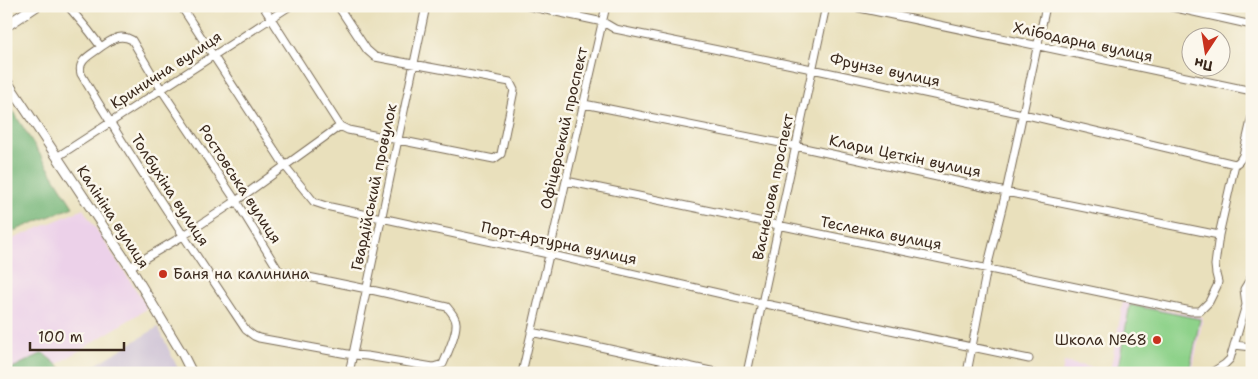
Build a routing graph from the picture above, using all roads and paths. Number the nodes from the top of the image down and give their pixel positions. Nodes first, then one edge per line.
1 (36, 6) edge
2 (68, 6) edge
3 (181, 6) edge
4 (263, 6) edge
5 (290, 6) edge
6 (338, 6) edge
7 (426, 6) edge
8 (528, 6) edge
9 (606, 6) edge
10 (826, 6) edge
11 (850, 6) edge
12 (1046, 6) edge
13 (1167, 6) edge
14 (271, 18) junction
15 (603, 22) junction
16 (1252, 25) edge
17 (6, 26) edge
18 (101, 47) junction
19 (1037, 47) junction
20 (214, 55) junction
21 (414, 64) junction
22 (812, 69) junction
23 (6, 80) edge
24 (161, 89) junction
25 (1252, 91) edge
26 (584, 104) junction
27 (1023, 114) junction
28 (1252, 116) edge
29 (110, 122) junction
30 (340, 126) junction
31 (398, 140) junction
32 (795, 146) junction
33 (57, 157) junction
34 (1235, 164) junction
35 (285, 166) junction
36 (566, 181) junction
37 (1006, 192) junction
38 (236, 201) junction
39 (382, 219) junction
40 (779, 226) junction
41 (183, 236) junction
42 (1219, 236) junction
43 (548, 254) junction
44 (130, 267) junction
45 (987, 268) junction
46 (1252, 276) edge
47 (367, 289) junction
48 (761, 303) junction
49 (531, 332) junction
50 (452, 342) joint
51 (1234, 345) junction
52 (971, 346) junction
53 (1252, 347) edge
54 (353, 355) junction
55 (1029, 359) dead end
56 (192, 373) edge
57 (349, 373) edge
58 (522, 373) edge
59 (720, 373) edge
60 (747, 373) edge
61 (967, 373) edge
62 (1210, 373) edge

1 - 17 main road
2 - 18 street
3 - 20 street, Порт-Артурна вулиця
4 - 14 street
5 - 14 street, Кринична вулиця
6 - 21 street
7 - 21 street, Гвардійський провулок
8 - 15 street, Фрунзе вулиця
9 - 15 street, Офіцерський проспект
10 - 22 street, Васнецова проспект
11 - 19 street, Хлібодарна вулиця
12 - 19 street
13 - 16 street
14 - 20 street, Кринична вулиця
14 - 30 street
15 - 22 street, Фрунзе вулиця
15 - 26 street, Офіцерський проспект
18 - 24 street, Ростовська вулиця
18 - 29 street, Толбухіна вулиця
19 - 25 street, Хлібодарна вулиця
19 - 27 street
20 - 24 street, Кринична вулиця
20 - 35 street, Порт-Артурна вулиця
21 - 31 street, Гвардійський провулок
21 - 31 street
22 - 27 street, Фрунзе вулиця
22 - 32 street, Васнецова проспект
23 - 33 street, Калініна вулиця
24 - 29 street, Кринична вулиця
24 - 38 street, Ростовська вулиця
26 - 32 street, Клари Цеткін вулиця
26 - 36 street, Офіцерський проспект
27 - 34 street, Фрунзе вулиця
27 - 37 street
28 - 34 street
29 - 33 street, Кринична вулиця
29 - 41 street, Толбухіна вулиця
30 - 31 street
30 - 35 street
31 - 39 street, Гвардійський провулок
32 - 37 street, Клари Цеткін вулиця
32 - 40 street, Васнецова проспект
33 - 44 street, Калініна вулиця
34 - 42 street
35 - 38 street
35 - 39 street, Порт-Артурна вулиця
36 - 40 street, Тесленка вулиця
36 - 43 street, Офіцерський проспект
37 - 42 street, Клари Цеткін вулиця
37 - 45 street
38 - 41 street
38 - 47 street, Ростовська вулиця
39 - 43 street, Порт-Артурна вулиця
39 - 47 street, Гвардійський провулок
40 - 45 street, Тесленка вулиця
40 - 48 street, Васнецова проспект
41 - 44 street
41 - 54 street, Толбухіна вулиця
42 - 45 street, Тесленка вулиця
43 - 48 street, Порт-Артурна вулиця
43 - 49 street, Офіцерський проспект
44 - 56 street, Калініна вулиця
45 - 52 street
46 - 51 street
47 - 50 street, Ростовська вулиця
47 - 54 street, Гвардійський провулок
48 - 52 street, Порт-Артурна вулиця
48 - 60 street, Васнецова проспект
49 - 58 street, Офіцерський проспект
49 - 59 street
50 - 54 street, Толбухіна вулиця
51 - 53 street
51 - 62 street
52 - 55 street, Порт-Артурна вулиця
52 - 61 street
54 - 57 street, Гвардійський провулок

